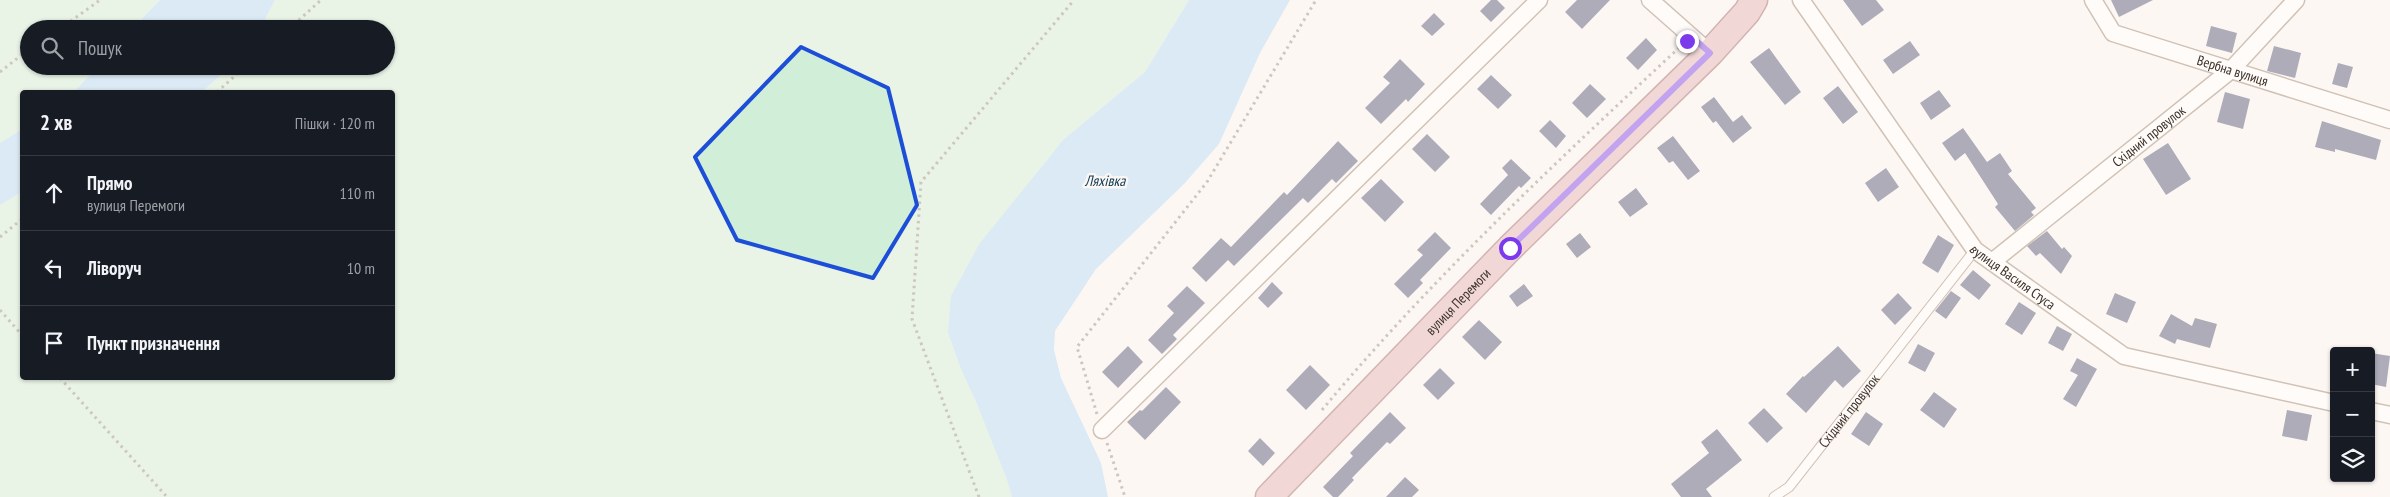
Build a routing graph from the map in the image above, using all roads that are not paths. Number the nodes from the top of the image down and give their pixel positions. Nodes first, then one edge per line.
1 (1539, 0) edge
2 (1650, 0) edge
3 (1754, 0) edge
4 (1801, 0) edge
5 (2093, 0) edge
6 (2296, 0) edge
7 (1701, 45) junction
8 (2231, 70) junction
9 (2390, 120) edge
10 (1975, 250) junction
11 (1992, 262) junction
12 (2330, 402) edge
13 (2375, 412) edge
14 (2390, 415) edge
15 (1102, 430) road end
16 (1269, 497) edge
17 (1774, 497) edge

1 - 15 street
2 - 7 street
3 - 7 main road, вулиця Перемоги
4 - 10 street, вулиця Василя Стуса
5 - 8 street, Вербна вулиця
6 - 8 street, Східний провулок
7 - 16 main road, вулиця Перемоги
8 - 9 street, Вербна вулиця
8 - 11 street, Східний провулок
10 - 11 street, вулиця Василя Стуса
10 - 17 lane, Східний провулок
11 - 12 street, вулиця Василя Стуса
13 - 14 street

